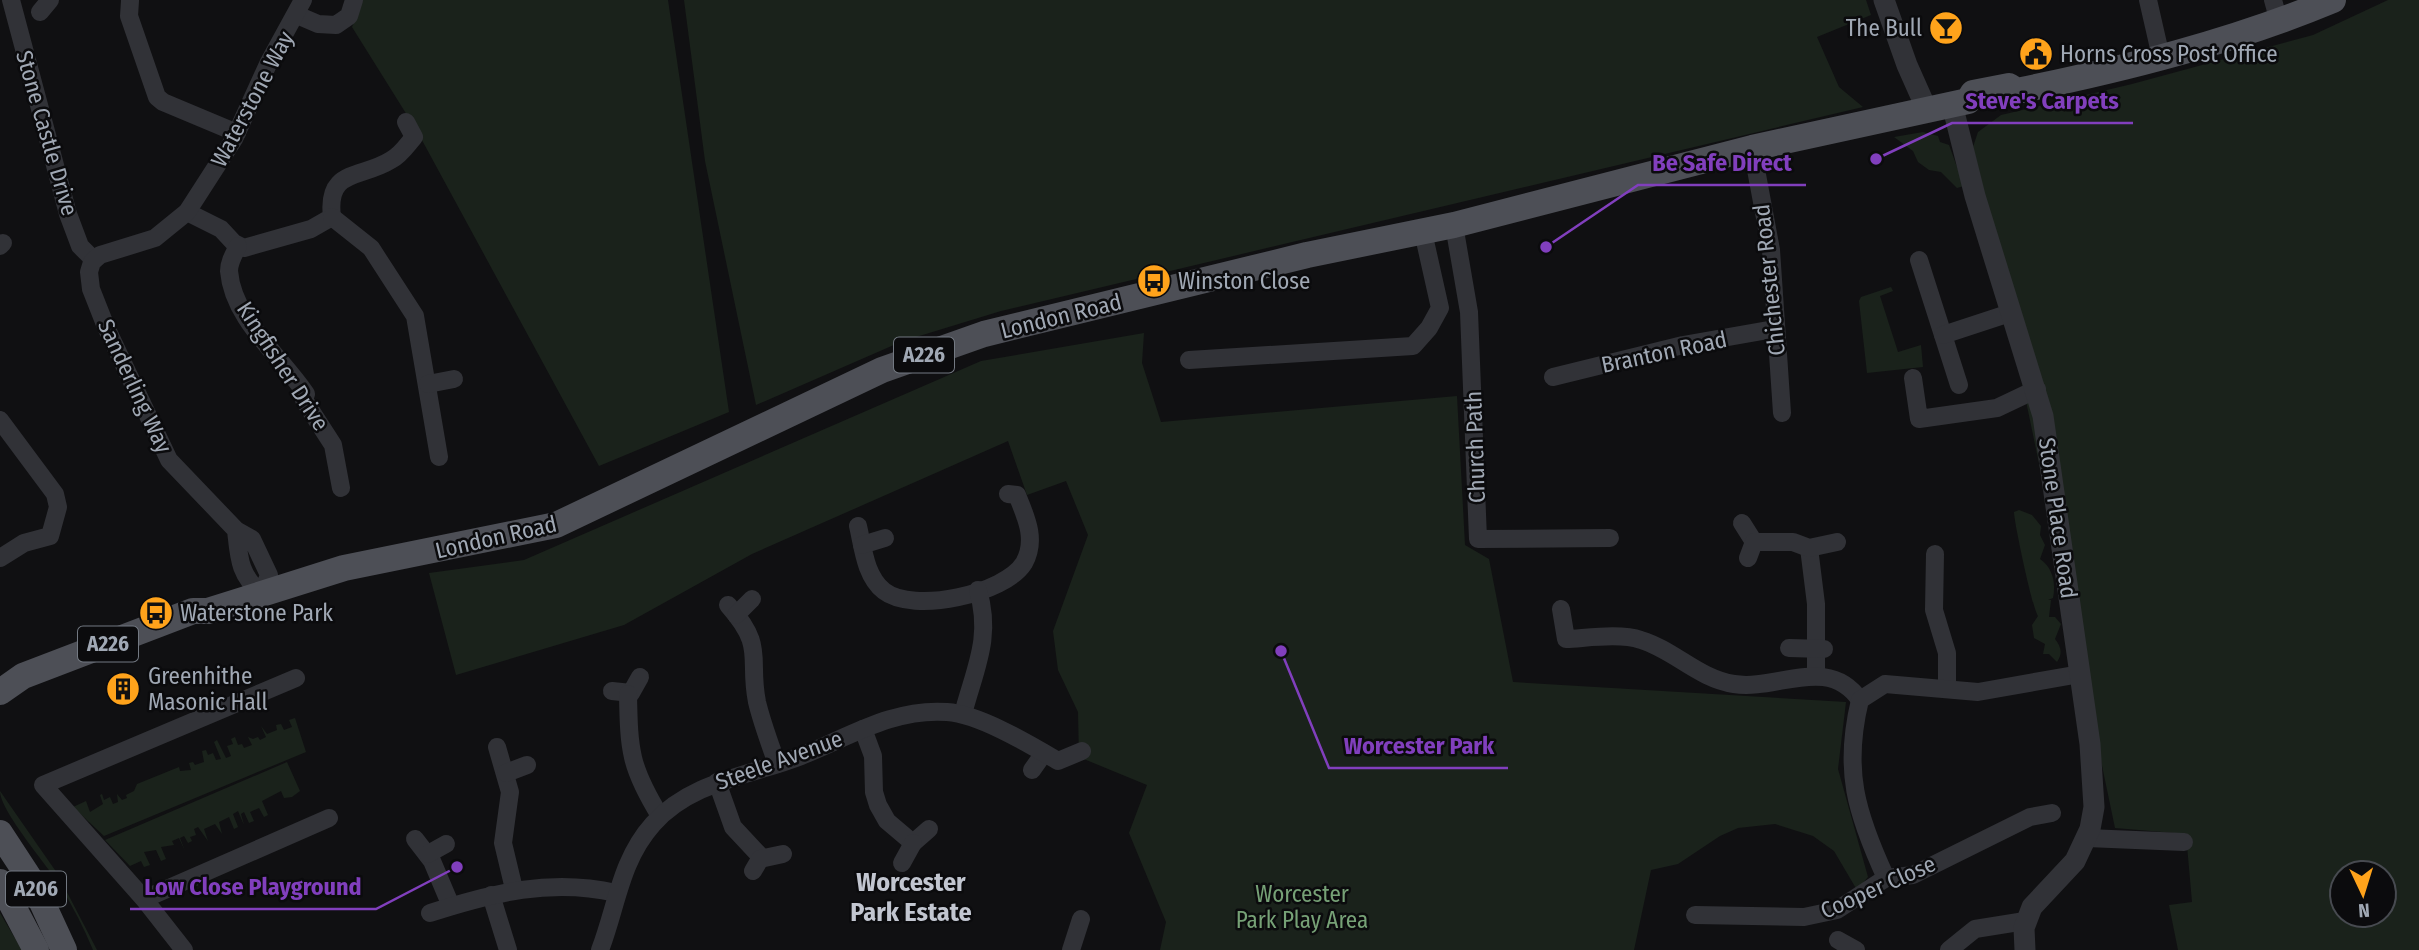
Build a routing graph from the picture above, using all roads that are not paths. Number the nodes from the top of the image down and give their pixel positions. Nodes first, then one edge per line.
1 (11, 0) edge
2 (354, 0) edge
3 (1884, 0) edge
4 (2148, 0) edge
5 (2333, 0) edge
6 (130, 1) edge
7 (300, 7) edge
8 (2276, 11) edge
9 (2161, 57) junction
10 (1949, 105) junction
11 (406, 122) dead end
12 (237, 133) junction
13 (1752, 148) junction
14 (187, 212) junction
15 (332, 217) junction
16 (1454, 225) junction
17 (1423, 232) junction
18 (238, 246) junction
19 (94, 260) junction
20 (1919, 260) dead end
21 (2010, 313) junction
22 (1774, 330) junction
23 (1943, 335) junction
24 (1189, 360) dead end
25 (1553, 376) dead end
26 (1913, 378) dead end
27 (454, 379) dead end
28 (428, 384) junction
29 (1959, 385) dead end
30 (2037, 390) junction
31 (1782, 413) dead end
32 (0, 420) edge
33 (439, 457) dead end
34 (341, 488) dead end
35 (1009, 494) dead end
36 (1742, 523) dead end
37 (858, 526) dead end
38 (885, 538) dead end
39 (1609, 538) dead end
40 (1831, 541) dead end
41 (862, 545) junction
42 (1809, 548) junction
43 (1935, 554) dead end
44 (0, 558) edge
45 (259, 584) junction
46 (978, 590) junction
47 (752, 599) dead end
48 (1561, 609) dead end
49 (1789, 648) dead end
50 (1822, 649) junction
51 (2080, 674) junction
52 (1816, 675) junction
53 (640, 677) dead end
54 (12, 678) edge
55 (296, 678) dead end
56 (1947, 689) junction
57 (0, 692) edge
58 (1860, 700) junction
59 (963, 714) junction
60 (863, 729) junction
61 (498, 747) dead end
62 (1083, 751) dead end
63 (1044, 753) junction
64 (777, 764) junction
65 (527, 765) dead end
66 (1032, 770) dead end
67 (506, 773) junction
68 (718, 782) junction
69 (2052, 813) dead end
70 (660, 816) junction
71 (328, 818) dead end
72 (929, 830) dead end
73 (0, 833) edge
74 (2087, 838) junction
75 (415, 839) dead end
76 (2184, 842) dead end
77 (914, 843) junction
78 (446, 844) dead end
79 (428, 854) junction
80 (783, 855) dead end
81 (902, 863) dead end
82 (1886, 878) junction
83 (0, 882) edge
84 (514, 889) junction
85 (616, 893) junction
86 (491, 895) junction
87 (144, 899) junction
88 (451, 906) junction
89 (430, 913) dead end
90 (1695, 915) dead end
91 (1081, 919) dead end
92 (2025, 921) junction
93 (1838, 940) dead end
94 (36, 950) edge
95 (64, 950) edge
96 (184, 950) edge
97 (508, 950) edge
98 (600, 950) edge
99 (1071, 950) edge
100 (1856, 950) edge
101 (1949, 950) edge
102 (2025, 950) edge

1 - 19 street, Stone Castle Drive
2 - 7 street
3 - 10 street, Stone Place Road
4 - 9 street
5 - 8 main road, London Road / A226
6 - 12 street
7 - 12 street, Waterstone Way
8 - 9 main road, London Road / A226
9 - 10 main road, London Road / A226
10 - 13 main road, London Road / A226
10 - 21 street, Stone Place Road
11 - 15 street
12 - 14 street, Waterstone Way
13 - 16 main road, London Road / A226
13 - 22 street, Chichester Road
14 - 18 street
14 - 19 street, Waterstone Way
15 - 18 street
15 - 28 street
16 - 17 main road, London Road / A226
16 - 39 street, Church Path
17 - 24 street
17 - 45 main road, London Road / A226
18 - 34 street, Kingfisher Drive
19 - 45 street, Sanderling Way
20 - 23 street
21 - 23 street
21 - 30 street, Stone Place Road
22 - 25 street, Branton Road
22 - 31 street, Chichester Road
23 - 29 street
26 - 30 street
27 - 28 street
28 - 33 street
30 - 51 street, Stone Place Road
32 - 44 street
35 - 46 street
36 - 42 street
37 - 41 street
38 - 41 street
40 - 42 street
41 - 46 street
42 - 50 street
43 - 56 street
45 - 54 main road, London Road / A226
46 - 59 street
47 - 64 street
48 - 52 street
49 - 50 street
50 - 52 street
51 - 56 street
51 - 74 street, Stone Place Road
52 - 58 street
53 - 70 street
54 - 57 main road, London Road / A226
55 - 87 street
56 - 58 street
58 - 82 street
59 - 60 street, Steele Avenue
59 - 63 street, Steele Avenue
60 - 64 street, Steele Avenue
60 - 77 street
61 - 67 street
62 - 63 street, Steele Avenue
63 - 66 street
64 - 68 street, Steele Avenue
65 - 67 street
67 - 84 street
68 - 70 street, Steele Avenue
68 - 80 street
69 - 82 street, Cooper Close
70 - 85 street, Steele Avenue
71 - 87 street
72 - 77 street
73 - 95 main road, A206
74 - 76 street
74 - 92 street, Stone Place Road
75 - 79 street
77 - 81 street
78 - 79 street
79 - 88 street
82 - 90 street, Cooper Close
83 - 94 main road, A206
84 - 85 street
84 - 86 street
85 - 98 street, Steele Avenue
86 - 88 street
86 - 97 street
87 - 96 street
88 - 89 street
91 - 99 street
92 - 101 street
92 - 102 street
93 - 100 street

